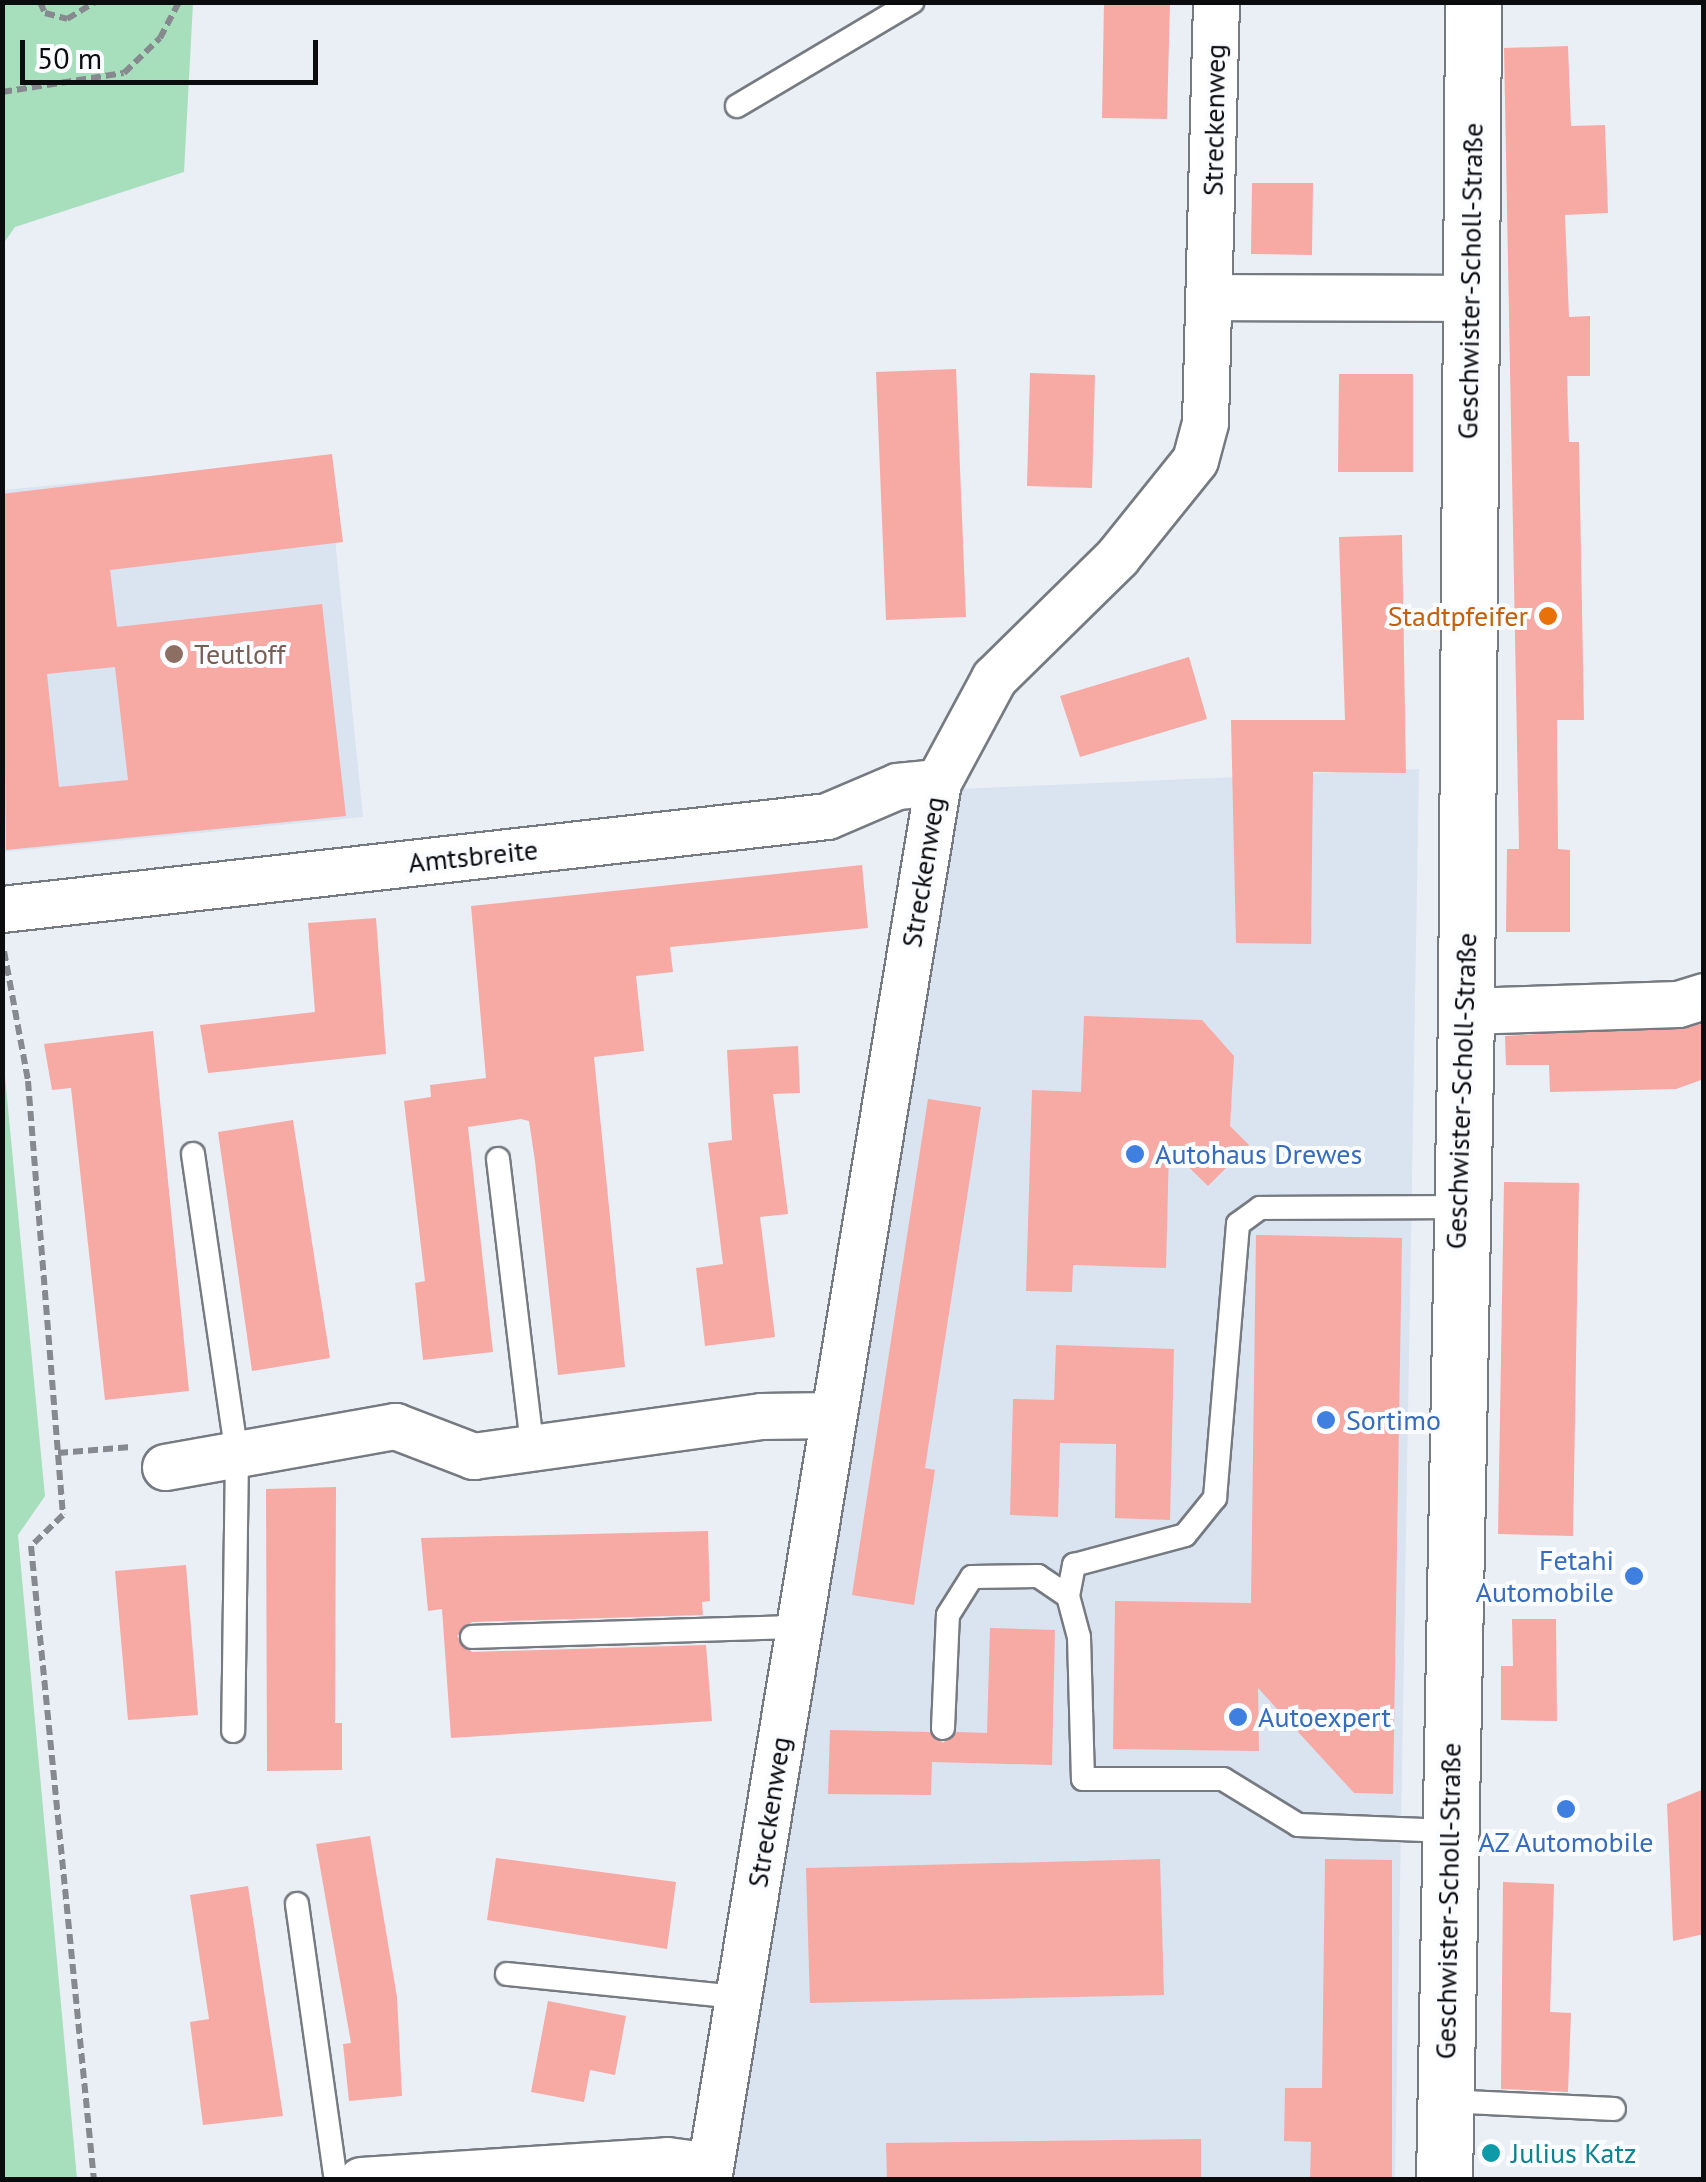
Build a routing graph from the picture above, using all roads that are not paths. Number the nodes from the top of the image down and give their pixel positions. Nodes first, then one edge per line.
1 (912, 2) edge
2 (1216, 2) edge
3 (1473, 2) edge
4 (737, 106) dead end
5 (1210, 296) junction
6 (1469, 298) junction
7 (938, 782) junction
8 (2, 909) edge
9 (1704, 996) edge
10 (1466, 1011) junction
11 (192, 1154) dead end
12 (498, 1159) dead end
13 (1456, 1207) junction
14 (832, 1415) junction
15 (533, 1452) junction
16 (237, 1456) junction
17 (165, 1467) road end
18 (1068, 1596) junction
19 (799, 1627) junction
20 (472, 1637) dead end
21 (943, 1728) dead end
22 (232, 1731) dead end
23 (1449, 1831) junction
24 (297, 1904) dead end
25 (508, 1974) dead end
26 (739, 1997) junction
27 (1445, 2101) junction
28 (1614, 2108) dead end
29 (709, 2173) edge
30 (336, 2180) edge
31 (362, 2180) edge
32 (1444, 2180) edge

1 - 4 lane
2 - 5 street, Streckenweg
3 - 6 street, Geschwister-Scholl-Straße
5 - 6 street
5 - 7 street, Streckenweg
6 - 10 street, Geschwister-Scholl-Straße
7 - 8 street, Amtsbreite
7 - 14 street, Streckenweg
9 - 10 street
10 - 13 street, Geschwister-Scholl-Straße
11 - 16 lane
12 - 15 lane
13 - 18 lane
13 - 23 street, Geschwister-Scholl-Straße
14 - 15 street
14 - 19 street, Streckenweg
15 - 16 street
16 - 17 street
16 - 22 lane
18 - 21 lane
18 - 23 lane
19 - 20 lane
19 - 26 street, Streckenweg
23 - 27 street, Geschwister-Scholl-Straße
24 - 30 lane
25 - 26 lane
26 - 29 street, Streckenweg
27 - 28 lane
27 - 32 street, Geschwister-Scholl-Straße
29 - 31 street, Streckenweg

